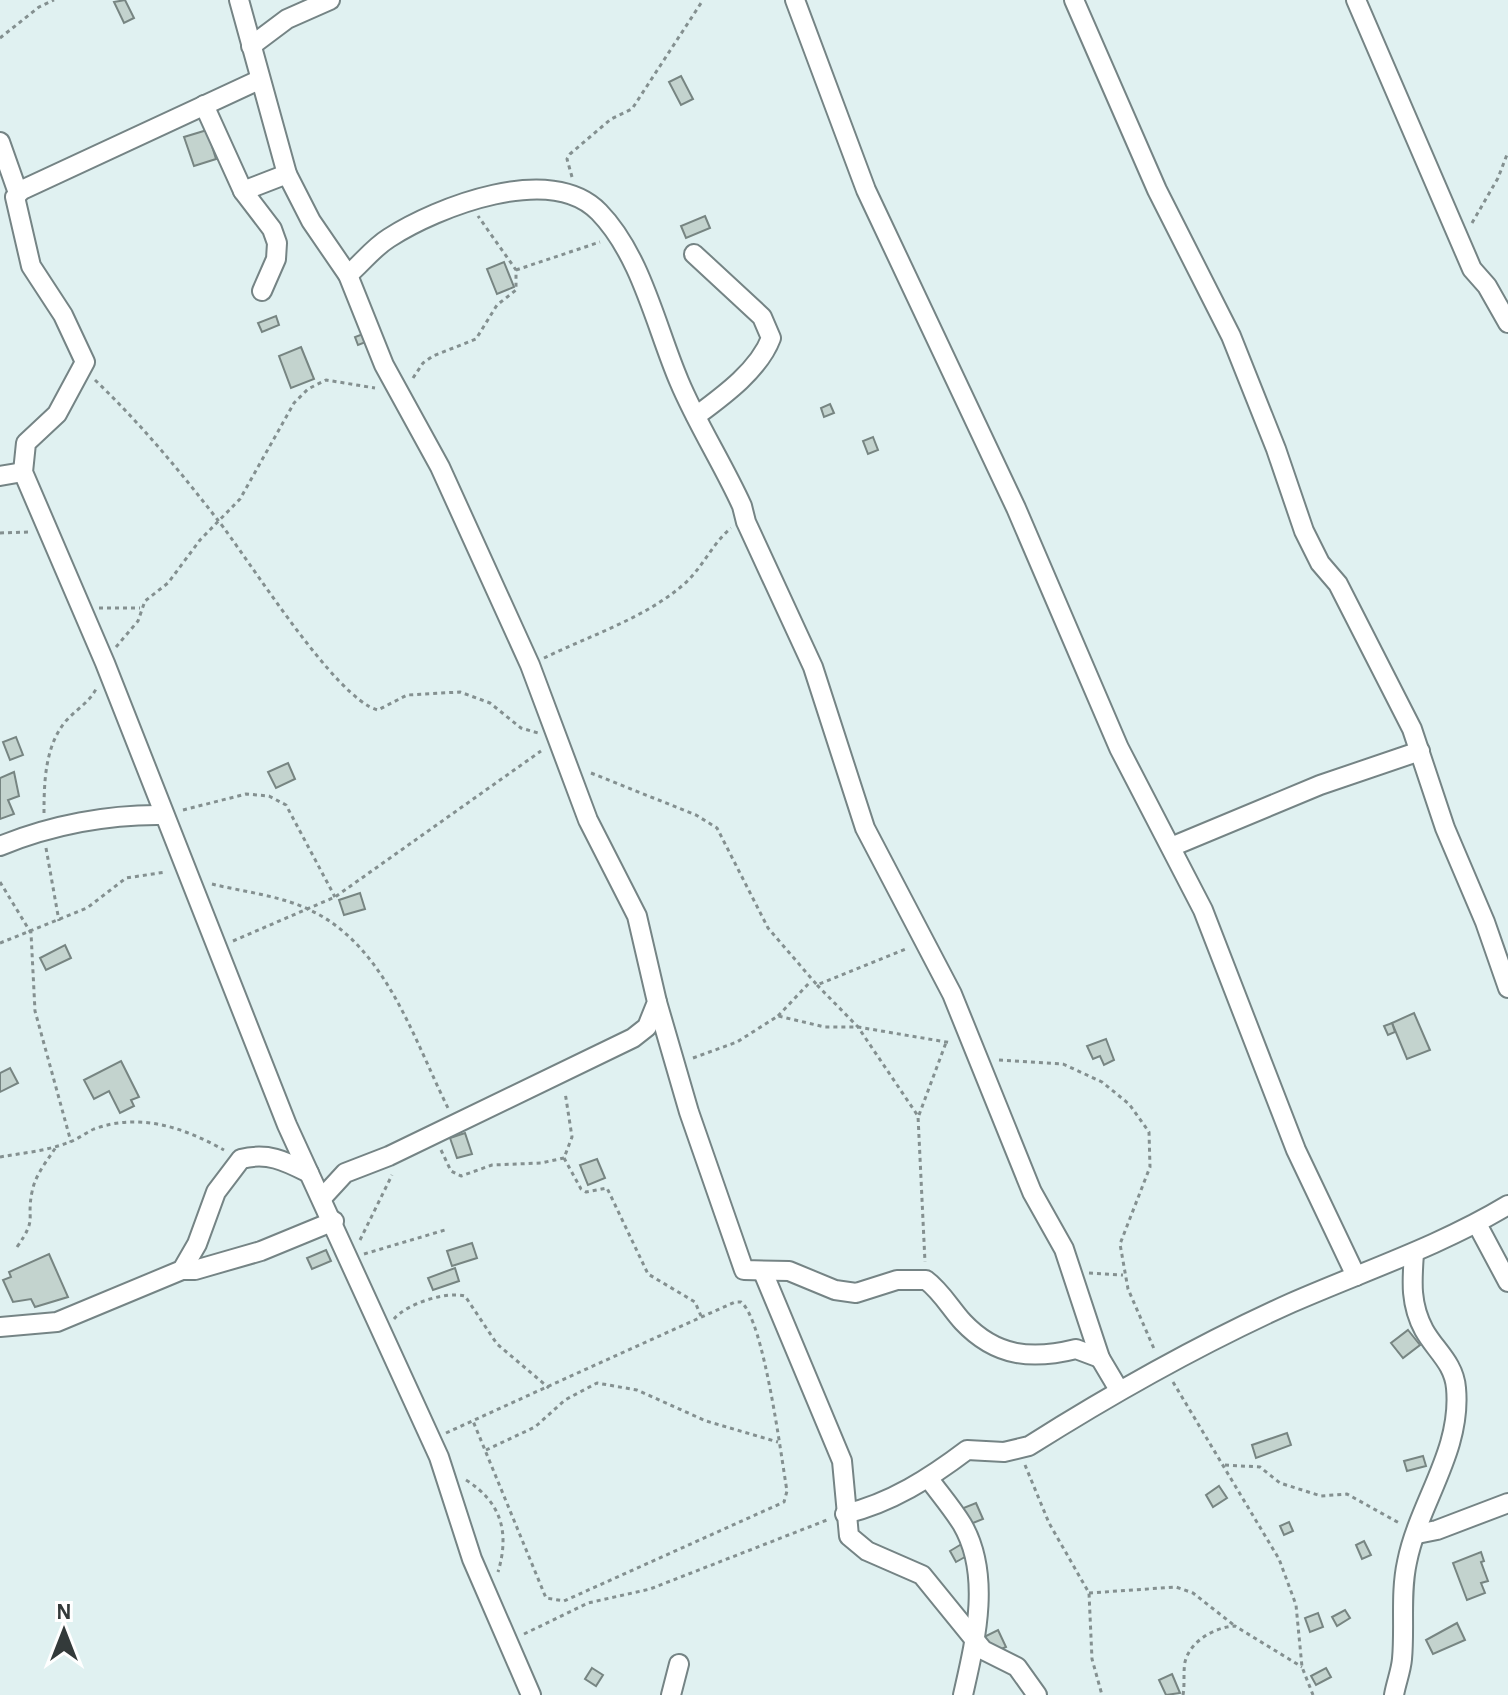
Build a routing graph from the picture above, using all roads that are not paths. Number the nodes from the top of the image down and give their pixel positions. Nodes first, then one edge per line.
1 (239, 0) edge
2 (330, 0) edge
3 (795, 0) edge
4 (1074, 0) edge
5 (1356, 0) edge
6 (251, 46) junction
7 (259, 80) junction
8 (204, 105) junction
9 (0, 142) edge
10 (287, 174) junction
11 (243, 191) junction
12 (18, 193) junction
13 (694, 254) dead end
14 (348, 275) junction
15 (262, 291) dead end
16 (1508, 323) edge
17 (696, 416) junction
18 (23, 472) junction
19 (0, 476) edge
20 (1420, 751) junction
21 (164, 815) junction
22 (0, 846) edge
23 (1171, 847) junction
24 (1508, 988) edge
25 (657, 1002) junction
26 (643, 1031) junction
27 (670, 1038) junction
28 (309, 1173) junction
29 (322, 1198) junction
30 (1508, 1205) edge
31 (334, 1221) junction
32 (1477, 1224) junction
33 (1414, 1253) junction
34 (182, 1270) junction
35 (763, 1272) junction
36 (1356, 1276) junction
37 (1508, 1282) edge
38 (0, 1327) edge
39 (1100, 1358) junction
40 (1119, 1390) junction
41 (929, 1479) junction
42 (1508, 1503) edge
43 (845, 1514) junction
44 (1417, 1534) junction
45 (975, 1639) junction
46 (679, 1664) dead end
47 (531, 1695) edge
48 (671, 1695) edge
49 (963, 1695) edge
50 (1037, 1695) edge
51 (1394, 1695) edge

1 - 6 street
2 - 6 street
3 - 23 street
4 - 20 street
5 - 16 street
6 - 7 street
7 - 8 street
7 - 10 street
8 - 11 street
8 - 12 street
9 - 12 street
10 - 11 street
10 - 14 street
11 - 15 street
12 - 18 street
13 - 17 street
14 - 17 street
14 - 25 street
17 - 39 street
18 - 19 street
18 - 21 street
20 - 23 street
20 - 24 street
21 - 22 street
21 - 28 street
23 - 36 street
25 - 26 street
25 - 27 street
26 - 27 street
26 - 29 street
27 - 35 street
28 - 29 street
28 - 34 street
29 - 31 street
30 - 32 street
31 - 34 street
31 - 47 street
32 - 33 street
32 - 37 street
33 - 36 street
33 - 44 street
34 - 38 street
35 - 39 street
35 - 43 street
36 - 40 street
39 - 40 street
40 - 41 street
41 - 43 street
41 - 45 street
42 - 44 street
43 - 45 street
44 - 51 street
45 - 49 street
45 - 50 street
46 - 48 street

